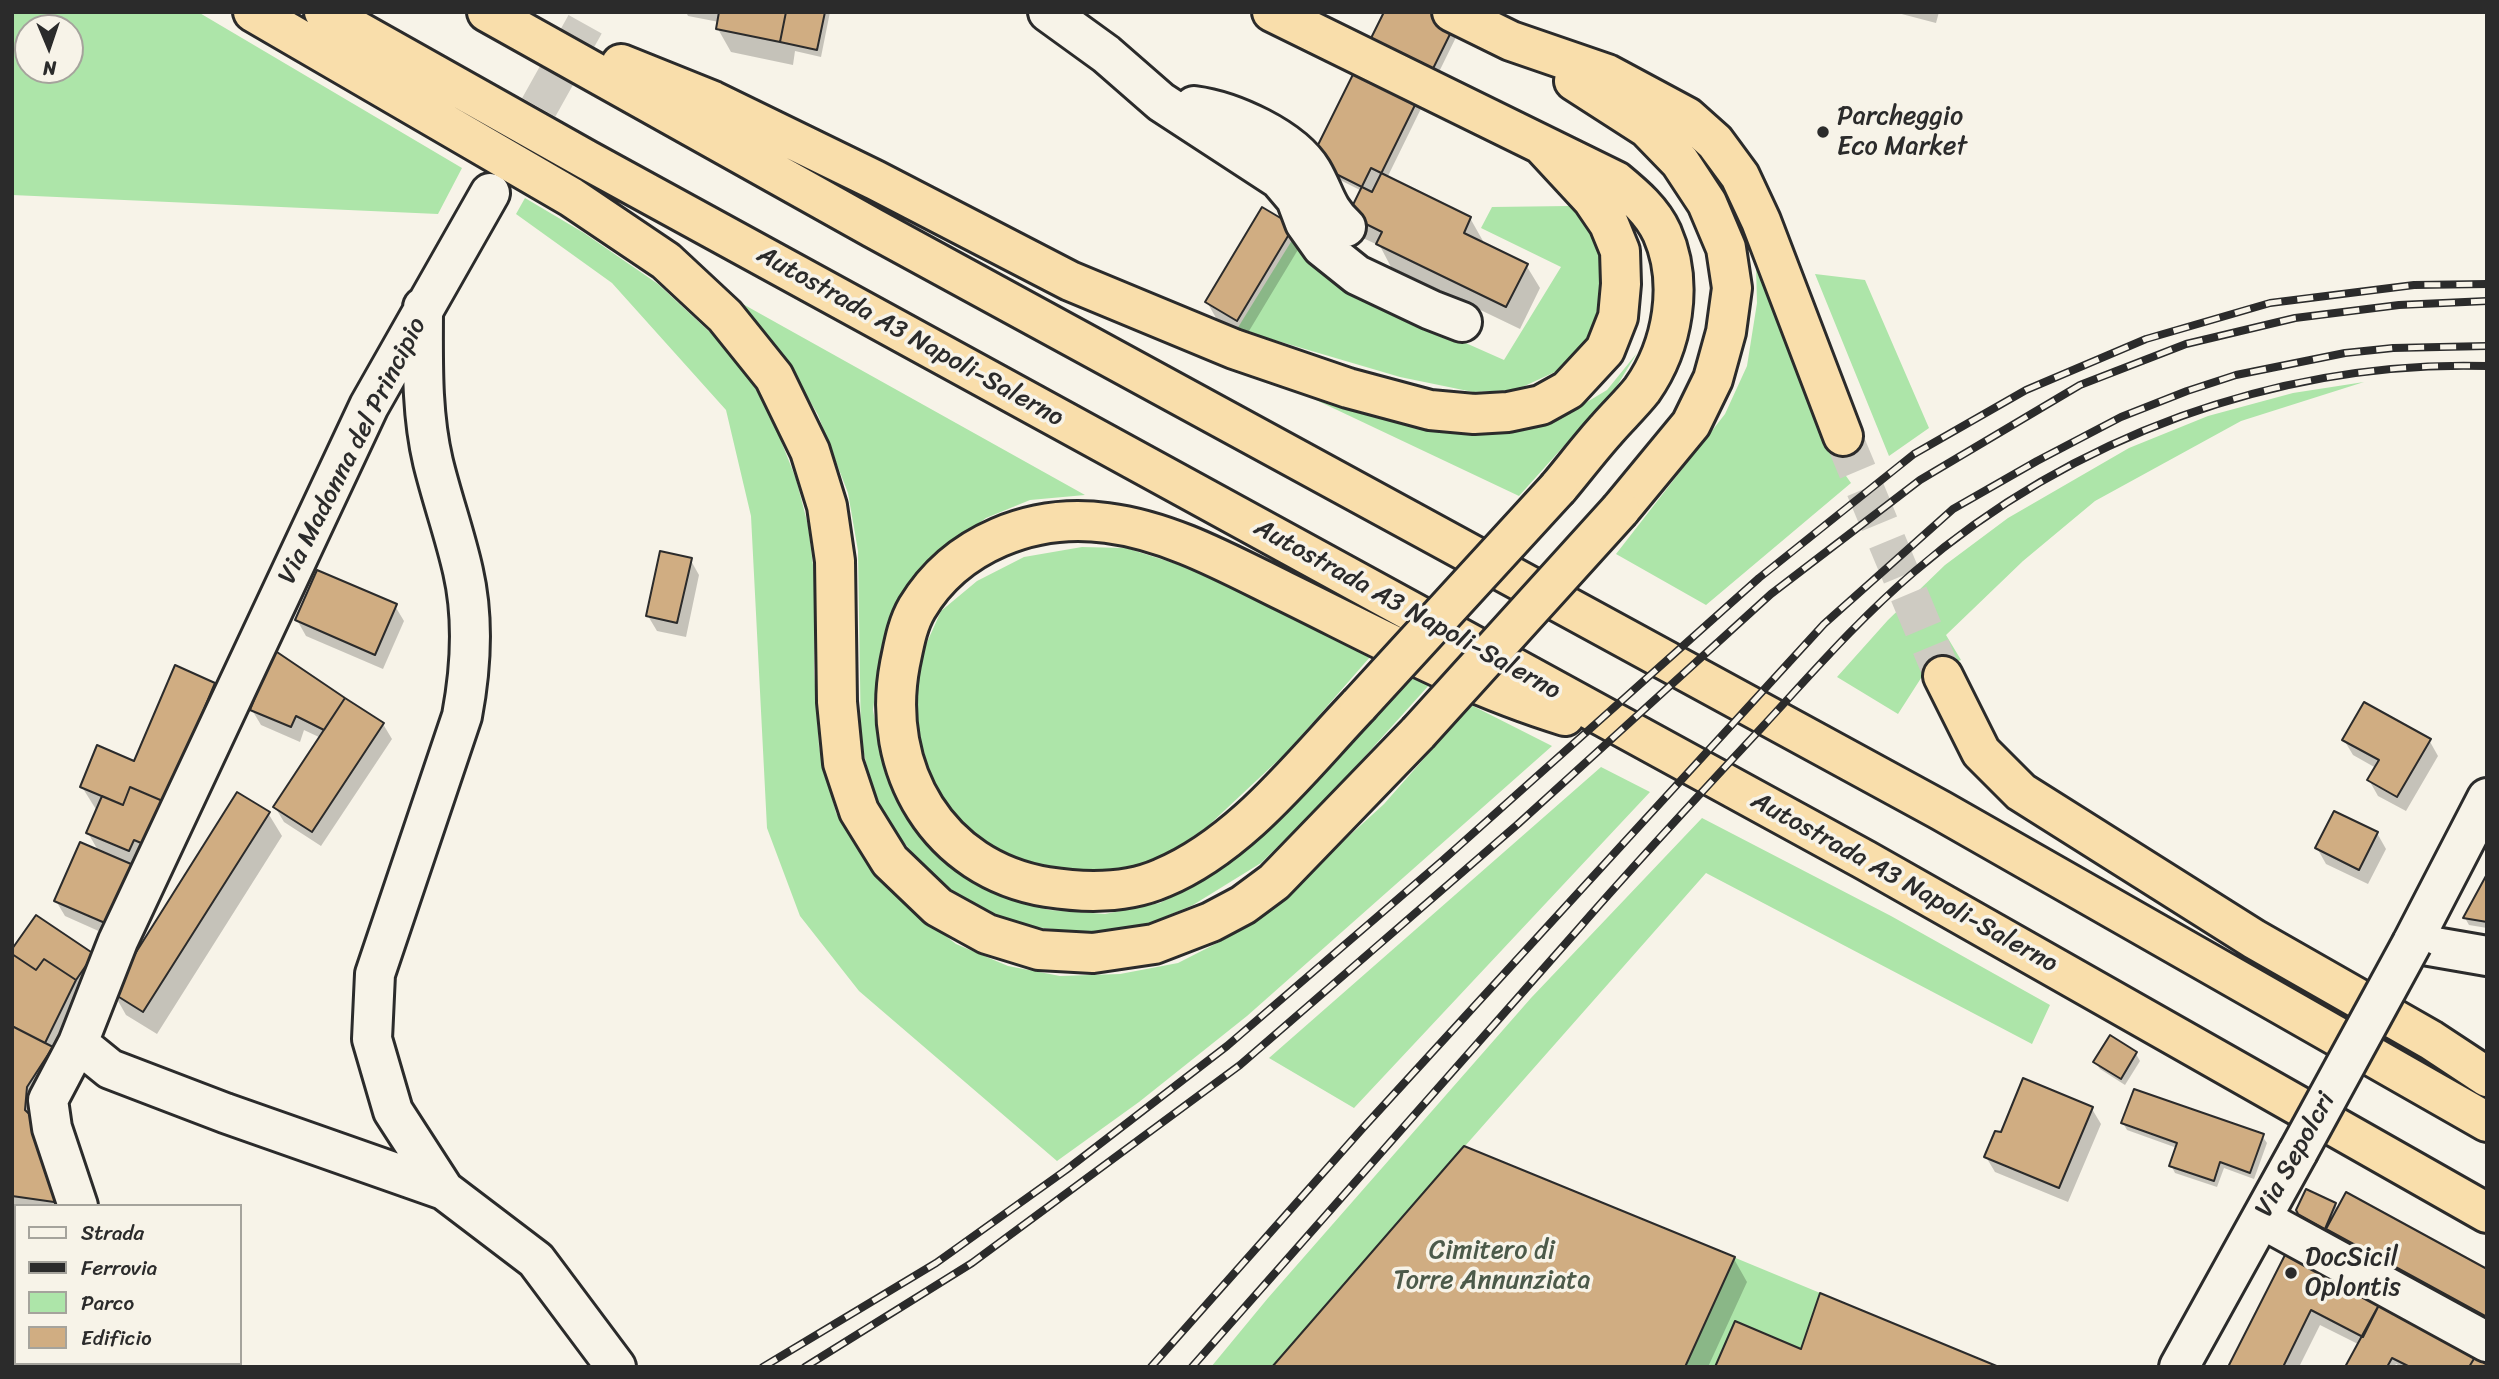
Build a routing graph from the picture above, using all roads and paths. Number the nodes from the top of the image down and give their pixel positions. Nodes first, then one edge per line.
1 (253, 12) edge
2 (324, 12) edge
3 (489, 12) edge
4 (1048, 12) edge
5 (1272, 12) edge
6 (1452, 12) edge
7 (1511, 41) junction
8 (1161, 102) junction
9 (1542, 145) junction
10 (490, 193) tunnel mouth
11 (1346, 227) dead end
12 (423, 307) junction
13 (1462, 321) dead end
14 (1843, 436) tunnel mouth
15 (1943, 676) tunnel mouth
16 (1651, 742) junction
17 (2487, 798) edge
18 (2412, 943) junction
19 (2487, 956) edge
20 (78, 1043) junction
21 (2487, 1077) edge
22 (2487, 1122) edge
23 (444, 1190) junction
24 (77, 1204) edge
25 (2487, 1213) edge
26 (2262, 1219) junction
27 (2487, 1342) edge
28 (616, 1367) edge
29 (2179, 1367) edge

1 - 7 highway, bridge
2 - 16 highway, Autostrada A3 Napoli-Salerno
3 - 9 highway
3 - 22 highway
4 - 8 street
5 - 9 highway
6 - 7 highway
7 - 14 highway
8 - 11 street
8 - 13 street
9 - 16 highway, bridge
10 - 12 street
12 - 20 street, Via Madonna del Principio
12 - 23 street, Via Madonna del Principio
15 - 21 highway
16 - 25 highway, Autostrada A3 Napoli-Salerno
17 - 18 street, Via Sepolcri
18 - 19 street
18 - 26 street, Via Sepolcri, bridge
20 - 23 street
20 - 24 street, Via Madonna del Principio
23 - 28 street, Via Madonna del Principio
26 - 27 street
26 - 29 street, Via Sepolcri

